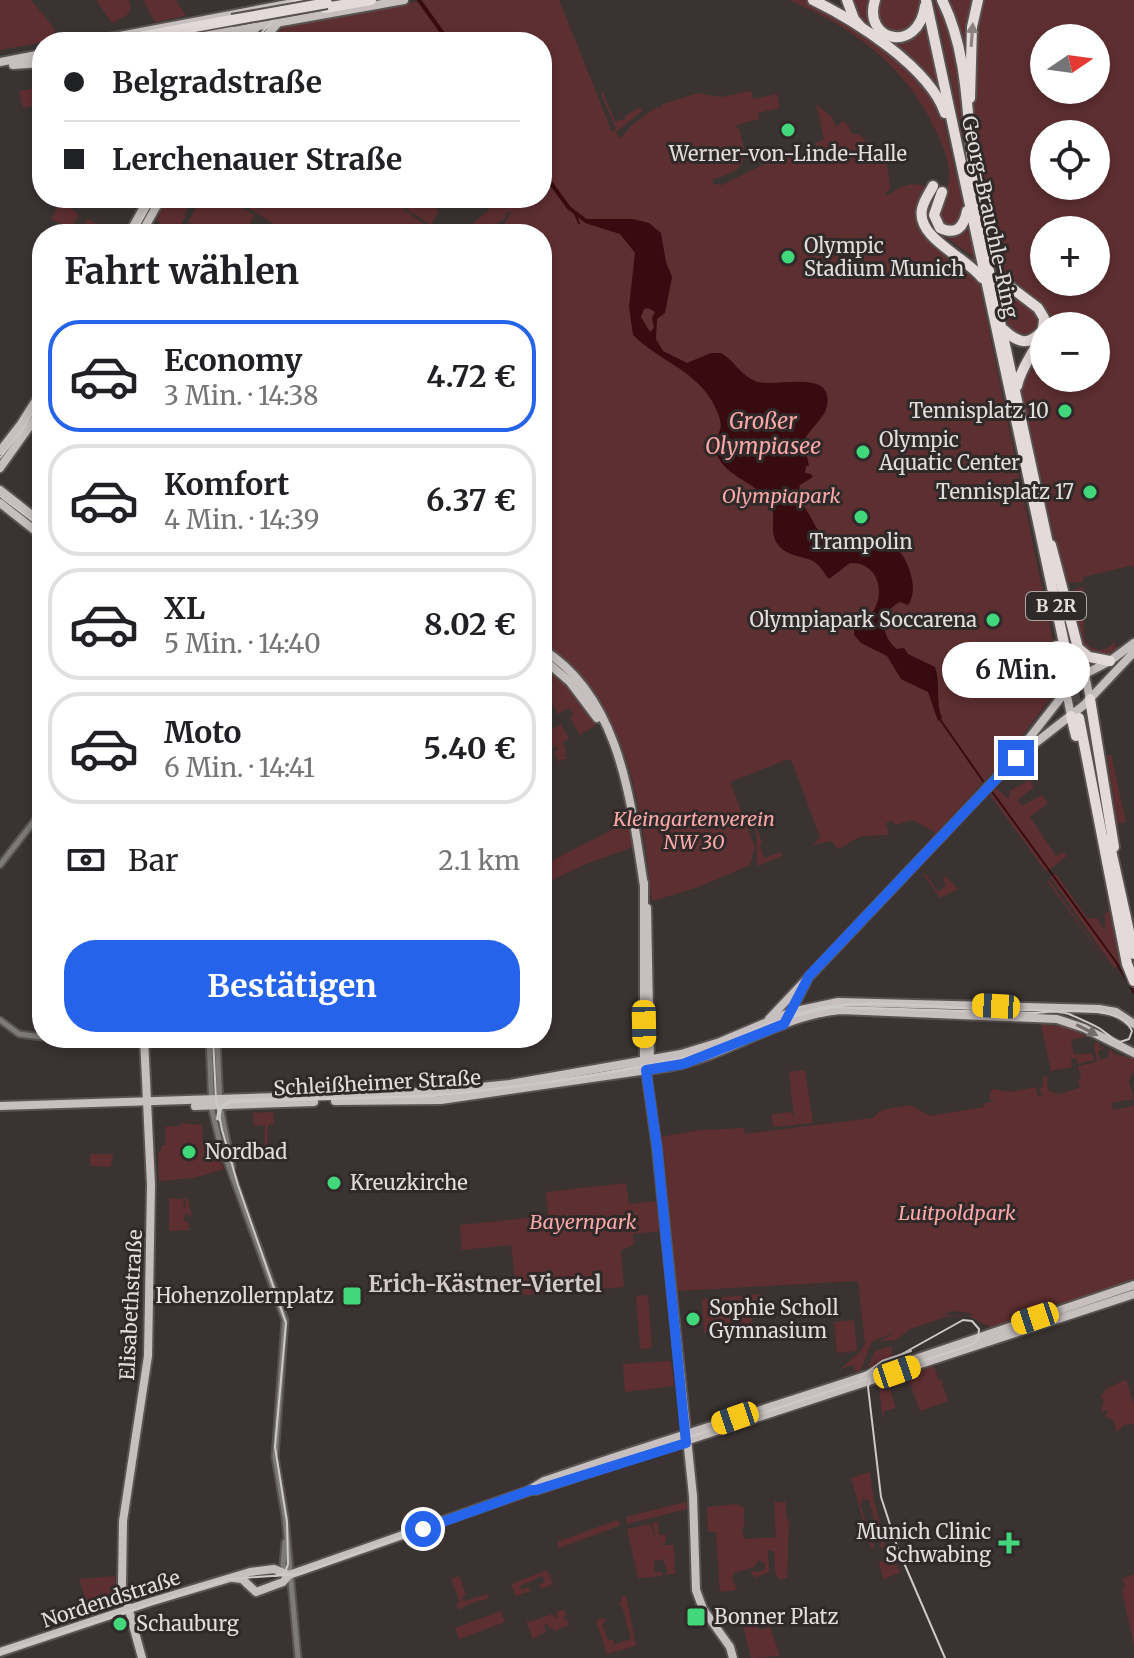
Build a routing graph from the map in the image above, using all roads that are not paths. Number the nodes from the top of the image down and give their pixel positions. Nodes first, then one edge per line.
1 (311, 0) edge
2 (343, 0) edge
3 (371, 0) edge
4 (404, 0) edge
5 (813, 0) edge
6 (847, 0) edge
7 (875, 0) edge
8 (929, 0) edge
9 (942, 0) edge
10 (978, 0) edge
11 (299, 1) edge
12 (280, 3) edge
13 (326, 5) junction
14 (278, 23) junction
15 (229, 26) junction
16 (258, 26) junction
17 (137, 32) edge
18 (186, 32) edge
19 (195, 32) edge
20 (207, 32) edge
21 (231, 32) edge
22 (253, 32) edge
23 (270, 32) edge
24 (866, 33) junction
25 (32, 60) edge
26 (32, 61) edge
27 (0, 65) edge
28 (968, 127) junction
29 (954, 139) junction
30 (935, 190) junction
31 (972, 201) junction
32 (973, 260) tunnel mouth
33 (1000, 279) tunnel mouth
34 (985, 281) junction
35 (1040, 312) edge
36 (1004, 330) junction
37 (1030, 340) edge
38 (1030, 354) edge
39 (1016, 389) junction
40 (32, 407) edge
41 (32, 423) edge
42 (0, 451) edge
43 (0, 468) edge
44 (0, 490) edge
45 (0, 503) edge
46 (32, 515) edge
47 (32, 528) edge
48 (1044, 536) junction
49 (1134, 643) edge
50 (1078, 648) junction
51 (1134, 652) edge
52 (552, 657) edge
53 (1110, 661) junction
54 (552, 668) edge
55 (1073, 682) junction
56 (1083, 707) junction
57 (610, 739) junction
58 (1010, 763) junction
59 (32, 824) edge
60 (1115, 861) junction
61 (0, 865) edge
62 (1125, 932) junction
63 (1134, 946) edge
64 (1134, 954) edge
65 (1134, 969) edge
66 (809, 976) junction
67 (1134, 981) edge
68 (804, 986) junction
69 (819, 1005) junction
70 (791, 1012) junction
71 (0, 1020) edge
72 (765, 1022) junction
73 (784, 1024) junction
74 (1134, 1024) edge
75 (32, 1036) edge
76 (144, 1048) edge
77 (210, 1048) edge
78 (217, 1048) edge
79 (1133, 1051) edge
80 (647, 1064) junction
81 (216, 1102) junction
82 (147, 1105) junction
83 (0, 1106) edge
84 (1134, 1285) edge
85 (1134, 1294) edge
86 (1000, 1334) junction
87 (685, 1439) junction
88 (286, 1530) junction
89 (281, 1567) junction
90 (250, 1572) junction
91 (289, 1575) junction
92 (232, 1578) junction
93 (245, 1582) junction
94 (127, 1609) junction
95 (0, 1652) edge
96 (142, 1658) edge
97 (298, 1658) edge
98 (733, 1658) edge

1 - 11 highway
2 - 13 highway
3 - 13 highway
4 - 14 main road
5 - 24 highway, B 2R
6 - 24 highway
7 - 8 highway
8 - 29 highway, Georg-Brauchle-Ring
8 - 31 highway, Georg-Brauchle-Ring
9 - 28 highway, B 2R
28 -> 10 highway
11 - 12 main road
11 - 14 main road
12 - 14 main road
12 - 16 main road
12 - 17 main road
13 - 15 highway, bridge
14 - 16 main road
14 - 23 main road
15 - 16 main road
15 - 18 highway
15 - 19 highway
15 - 20 main road
15 - 21 main road
16 - 22 main road
24 - 29 highway, B 2R
25 - 27 main road
26 - 27 main road
28 - 31 highway, B 2R
29 - 31 highway, Georg-Brauchle-Ring / B 2R
30 - 31 highway
30 - 32 highway
30 - 34 highway
31 - 34 highway, Georg-Brauchle-Ring / B 2R
31 - 36 highway, Georg-Brauchle-Ring / B 2R
33 - 35 highway
34 - 48 highway, Georg-Brauchle-Ring / B 2R
36 - 37 highway
36 - 39 highway, Georg-Brauchle-Ring / B 2R
38 - 39 highway
39 - 48 highway, Georg-Brauchle-Ring / B 2R
40 - 42 main road
41 - 43 main road
44 - 46 main road
45 - 47 main road
48 - 50 highway
48 - 55 highway, Georg-Brauchle-Ring / B 2R
49 - 53 main road
50 - 53 highway
50 - 55 highway
51 - 56 main road
52 - 57 main road
53 - 55 main road
54 - 57 main road
55 - 56 main road
55 - 56 main road
55 - 56 main road
55 - 58 main road
56 - 58 main road
56 - 60 highway
56 - 60 highway
56 - 62 highway
57 - 80 main road
58 - 66 main road
59 - 61 street
60 - 62 highway
62 - 63 highway
62 - 64 highway
62 - 65 highway
62 - 67 highway
66 - 68 main road
66 - 72 main road
68 - 69 main road
68 - 70 main road
69 - 70 main road, Schleißheimer Straße
69 - 74 main road, Schleißheimer Straße
70 - 72 main road, Schleißheimer Straße
70 - 73 main road
71 - 75 street
72 - 80 main road, Schleißheimer Straße
73 -> 79 main road, Schleißheimer Straße
73 - 80 main road, Schleißheimer Straße
76 - 82 main road, Elisabethstraße
77 - 81 street
78 - 81 street
80 - 81 main road, Schleißheimer Straße
80 - 87 main road
81 - 82 main road, Schleißheimer Straße
81 - 88 street
82 - 83 main road, Schleißheimer Straße
82 - 94 main road, Elisabethstraße
84 - 86 main road
85 - 86 main road
86 - 87 main road
87 - 91 main road
87 - 98 main road
88 - 89 street
88 - 91 street
89 - 90 main road, Nordendstraße
89 - 91 main road
90 - 92 main road, Nordendstraße
90 - 93 main road
91 - 93 main road
91 - 97 street
92 - 93 main road
92 - 94 main road, Nordendstraße
94 - 95 main road, Nordendstraße
94 - 96 main road, Elisabethstraße

